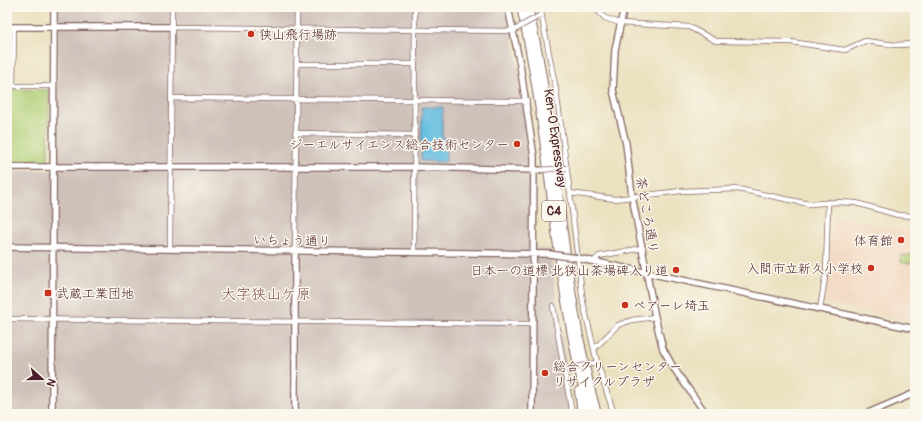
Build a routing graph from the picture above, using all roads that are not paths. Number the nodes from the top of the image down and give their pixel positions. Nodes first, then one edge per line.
1 (54, 7) edge
2 (172, 7) edge
3 (296, 7) edge
4 (415, 7) edge
5 (508, 7) edge
6 (521, 7) edge
7 (528, 7) edge
8 (540, 7) edge
9 (594, 7) edge
10 (624, 7) edge
11 (541, 15) junction
12 (620, 23) junction
13 (7, 27) edge
14 (14, 27) junction
15 (54, 27) junction
16 (172, 27) junction
17 (296, 29) junction
18 (414, 29) junction
19 (514, 31) junction
20 (915, 44) edge
21 (296, 64) junction
22 (414, 64) junction
23 (7, 86) edge
24 (13, 86) junction
25 (54, 86) junction
26 (171, 98) junction
27 (296, 99) junction
28 (415, 100) junction
29 (527, 101) junction
30 (295, 133) junction
31 (414, 135) junction
32 (7, 167) edge
33 (53, 167) junction
34 (295, 167) junction
35 (415, 167) junction
36 (170, 168) junction
37 (568, 168) junction
38 (537, 170) junction
39 (570, 194) junction
40 (632, 196) junction
41 (828, 202) junction
42 (915, 216) edge
43 (7, 247) edge
44 (53, 248) junction
45 (643, 248) junction
46 (170, 250) junction
47 (295, 250) junction
48 (414, 252) junction
49 (534, 253) junction
50 (577, 258) junction
51 (595, 260) junction
52 (648, 272) junction
53 (554, 306) dead end
54 (820, 309) junction
55 (655, 317) junction
56 (7, 319) edge
57 (52, 319) junction
58 (569, 320) junction
59 (294, 322) junction
60 (533, 324) junction
61 (915, 329) edge
62 (577, 331) junction
63 (594, 349) junction
64 (596, 362) junction
65 (566, 369) junction
66 (915, 393) edge
67 (52, 414) edge
68 (295, 414) edge
69 (532, 414) edge
70 (572, 414) edge
71 (582, 414) edge
72 (590, 414) edge
73 (596, 414) edge
74 (600, 414) edge
75 (614, 414) edge
76 (706, 414) edge
77 (866, 414) edge

1 - 15 street
2 - 16 street
3 - 17 street
4 - 18 street
5 - 19 street
6 - 58 highway, Ken-O Expressway / C4
7 - 62 highway, Ken-O Expressway / C4
8 - 11 street
9 - 12 street
10 - 12 street, 茶どころ通り
11 - 19 street, bridge
11 - 37 street
12 - 20 street
12 - 40 street, 茶どころ通り
13 - 14 street
14 - 15 street
14 - 24 street
15 - 16 street
15 - 25 street
16 - 17 street
16 - 26 street
17 - 18 street
17 - 21 street
18 - 19 street
18 - 22 street
19 - 29 street
21 - 22 street
21 - 27 street
22 - 28 street
23 - 24 street
24 - 25 street
25 - 33 street
26 - 27 street
26 - 36 street
27 - 28 street
27 - 30 street
28 - 29 street
28 - 31 street
29 - 38 street
30 - 31 street
30 - 34 street
31 - 35 street
32 - 33 street
33 - 36 street
33 - 44 street
34 - 35 street
34 - 36 street
34 - 47 street
35 - 38 street
35 - 48 street
36 - 46 street
37 - 38 street, bridge
37 - 39 street
38 - 49 street
39 - 40 street
39 - 50 street
40 - 41 street
40 - 45 street, 茶どころ通り
41 - 42 street
41 - 54 street
43 - 44 street, いちょう通り
44 - 46 street, いちょう通り
44 - 57 street
45 - 51 street
45 - 52 street, 茶どころ通り
46 - 47 street, いちょう通り
47 - 48 street, いちょう通り
47 - 59 street
48 - 49 street, いちょう通り
49 - 50 street, いちょう通り, bridge
49 - 60 street
50 - 51 street, いちょう通り
50 - 63 street
51 - 52 street, いちょう通り
52 - 54 street, いちょう通り
52 - 55 street, 茶どころ通り
53 - 65 street
54 - 61 street, いちょう通り
55 - 63 street
55 - 76 street, 茶どころ通り
56 - 57 street
57 - 59 street
57 - 67 street
58 - 71 highway
58 - 72 highway, Ken-O Expressway / C4
59 - 60 street
59 - 68 street
60 - 69 street
62 - 73 highway, Ken-O Expressway / C4
62 - 74 highway
63 - 64 street
64 - 65 street, bridge
64 - 75 street
65 - 70 street
66 - 77 street

